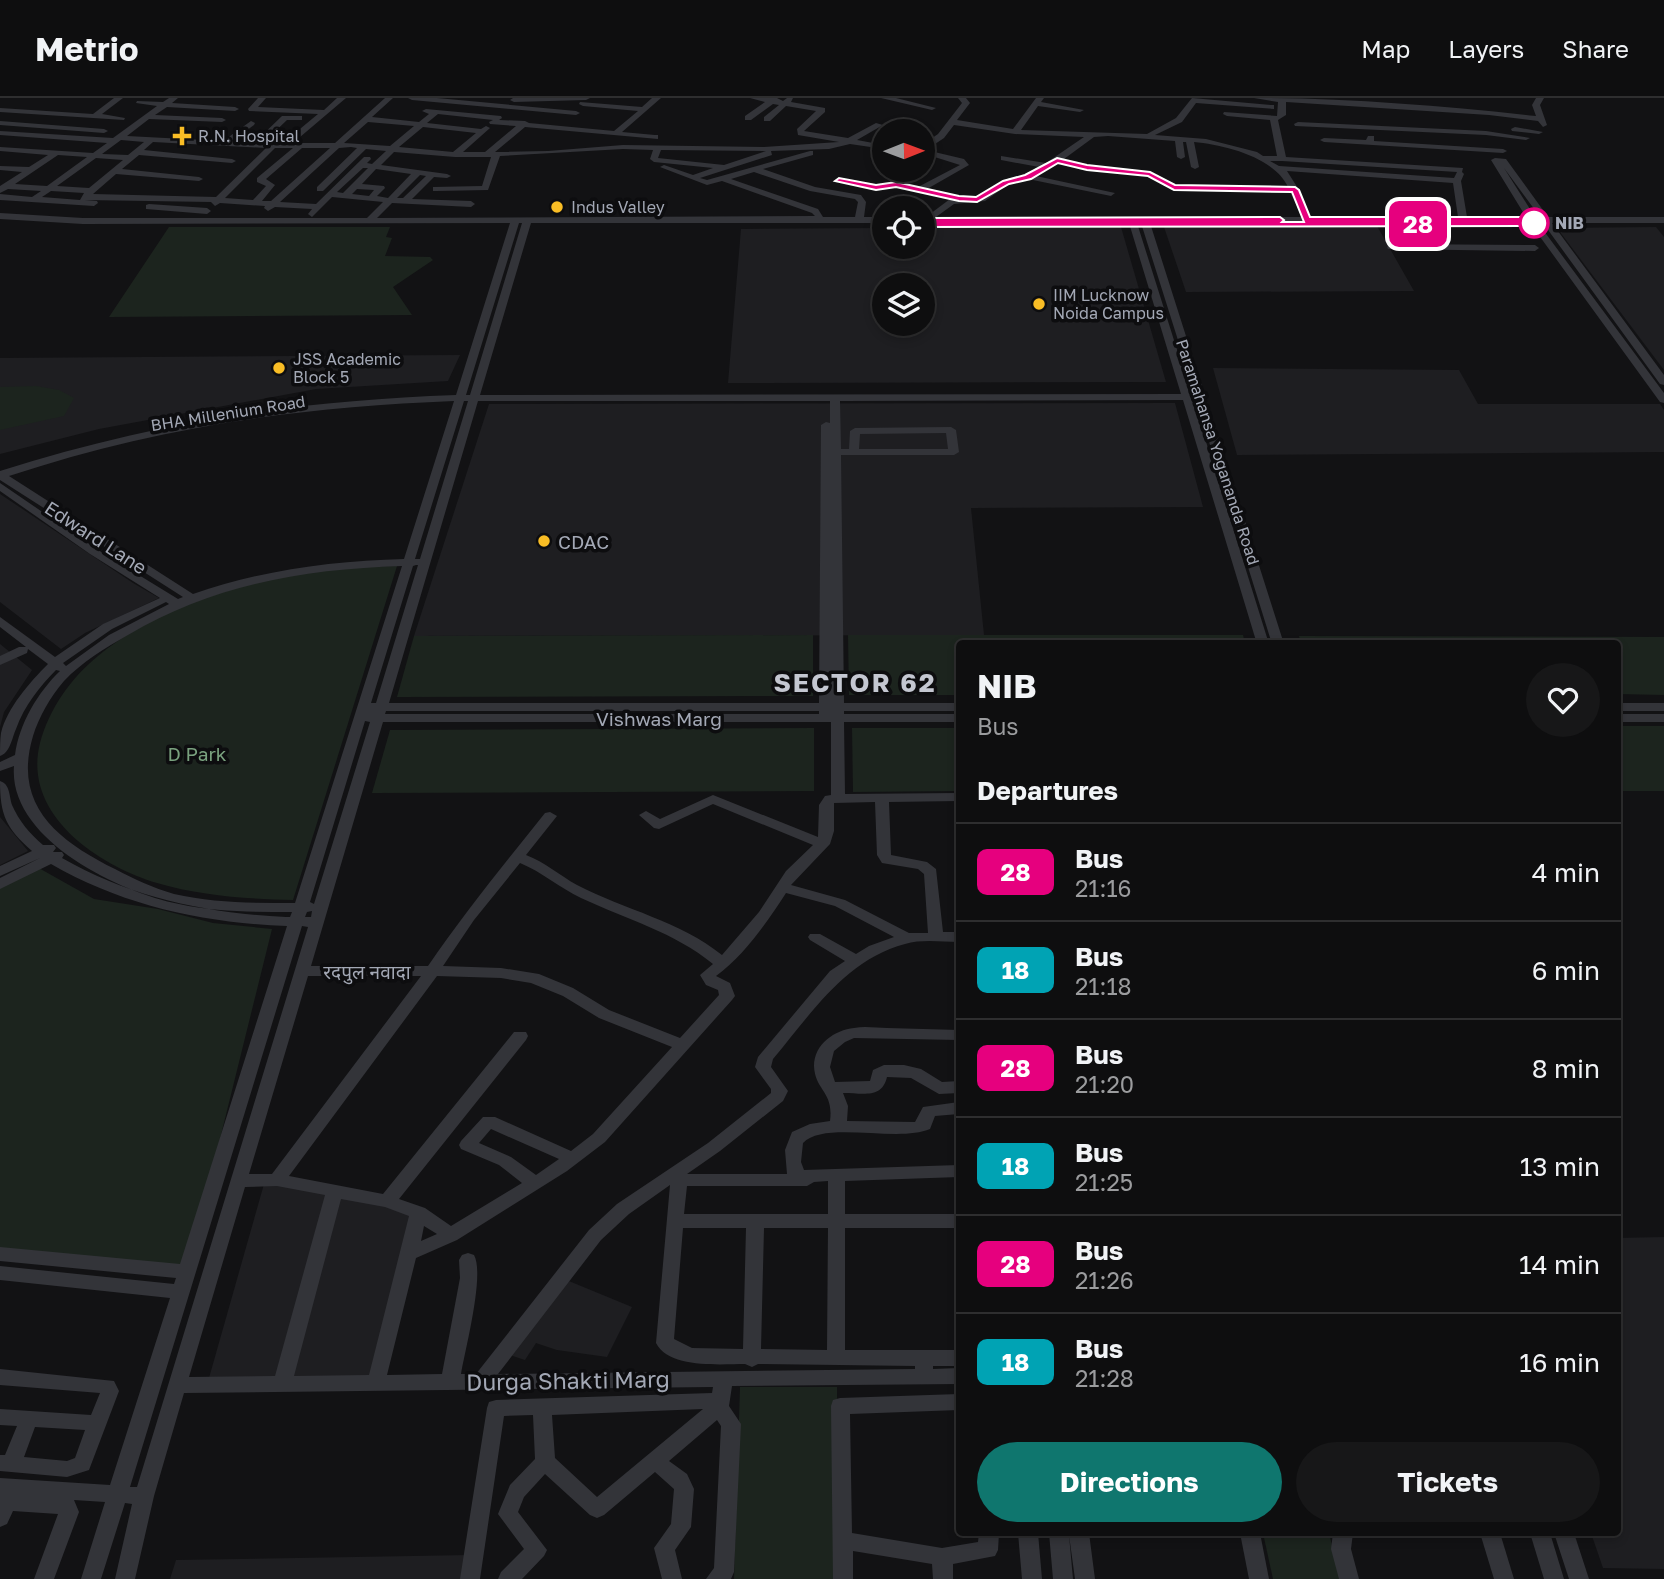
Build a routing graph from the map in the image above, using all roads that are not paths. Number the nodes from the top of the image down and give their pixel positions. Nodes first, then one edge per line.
1 (119, 98) edge
2 (174, 98) edge
3 (181, 98) edge
4 (297, 98) edge
5 (342, 98) edge
6 (389, 98) edge
7 (412, 98) edge
8 (492, 98) edge
9 (657, 98) edge
10 (671, 98) edge
11 (754, 98) edge
12 (824, 98) edge
13 (885, 98) edge
14 (962, 98) edge
15 (1258, 98) edge
16 (1341, 98) edge
17 (1540, 98) edge
18 (773, 99) edge
19 (1303, 99) edge
20 (260, 100) edge
21 (585, 100) edge
22 (789, 100) edge
23 (1195, 100) edge
24 (1038, 101) edge
25 (1367, 101) edge
26 (1432, 101) edge
27 (141, 102) edge
28 (516, 102) edge
29 (289, 104) junction
30 (1387, 104) junction
31 (164, 105) junction
32 (330, 106) edge
33 (813, 107) junction
34 (645, 108) junction
35 (932, 108) dead end
36 (235, 109) junction
37 (0, 110) edge
38 (1080, 110) dead end
39 (1187, 110) junction
40 (1280, 110) junction
41 (102, 111) junction
42 (540, 111) junction
43 (1198, 111) dead end
44 (1442, 111) junction
45 (430, 112) junction
46 (576, 113) junction
47 (1219, 113) dead end
48 (314, 115) junction
49 (1540, 115) junction
50 (94, 117) junction
51 (147, 117) junction
52 (121, 118) junction
53 (748, 118) dead end
54 (365, 119) junction
55 (767, 119) dead end
56 (222, 120) junction
57 (496, 120) junction
58 (952, 122) junction
59 (0, 123) edge
60 (251, 123) dead end
61 (408, 124) junction
62 (627, 124) junction
63 (422, 125) junction
64 (522, 126) junction
65 (1301, 126) dead end
66 (214, 127) dead end
67 (480, 127) junction
68 (1371, 127) junction
69 (872, 128) edge
70 (557, 130) junction
71 (1391, 130) junction
72 (104, 131) junction
73 (1454, 131) junction
74 (1016, 132) junction
75 (1539, 132) junction
76 (0, 133) edge
77 (205, 134) dead end
78 (615, 134) junction
79 (1092, 135) junction
80 (1150, 135) junction
81 (655, 137) dead end
82 (1178, 138) junction
83 (1526, 138) junction
84 (76, 139) junction
85 (118, 139) junction
86 (152, 139) junction
87 (1189, 139) junction
88 (90, 140) junction
89 (935, 140) edge
90 (1324, 140) dead end
91 (197, 142) junction
92 (1517, 142) junction
93 (843, 143) junction
94 (1364, 143) junction
95 (224, 144) junction
96 (256, 145) junction
97 (337, 145) junction
98 (273, 146) junction
99 (285, 146) junction
100 (300, 146) junction
101 (364, 146) junction
102 (548, 146) junction
103 (872, 146) edge
104 (379, 148) junction
105 (602, 148) junction
106 (658, 148) junction
107 (0, 149) edge
108 (772, 149) junction
109 (391, 150) junction
110 (587, 150) junction
111 (1346, 150) dead end
112 (57, 152) junction
113 (1378, 152) dead end
114 (1399, 153) junction
115 (1459, 153) junction
116 (935, 154) edge
117 (459, 155) junction
118 (486, 155) junction
119 (496, 155) junction
120 (1501, 155) junction
121 (96, 156) junction
122 (0, 157) edge
123 (131, 157) junction
124 (1181, 157) dead end
125 (1319, 157) junction
126 (1004, 158) dead end
127 (747, 160) junction
128 (1057, 160) junction
129 (232, 161) dead end
130 (601, 161) dead end
131 (1350, 162) junction
132 (587, 163) dead end
133 (1281, 163) junction
134 (1362, 163) junction
135 (46, 165) junction
136 (361, 165) junction
137 (764, 166) junction
138 (1047, 166) junction
139 (1401, 166) junction
140 (374, 167) junction
141 (664, 167) dead end
142 (724, 167) junction
143 (1195, 167) dead end
144 (0, 168) edge
145 (212, 168) dead end
146 (32, 169) junction
147 (754, 169) junction
148 (60, 170) dead end
149 (1460, 170) junction
150 (73, 171) junction
151 (115, 171) junction
152 (1324, 171) junction
153 (417, 173) junction
154 (1351, 173) junction
155 (432, 174) junction
156 (1362, 174) junction
157 (1028, 177) junction
158 (1403, 177) junction
159 (199, 178) dead end
160 (691, 178) junction
161 (723, 179) junction
162 (839, 181) dead end
163 (1457, 181) junction
164 (441, 182) junction
165 (934, 182) edge
166 (935, 182) edge
167 (292, 185) junction
168 (4, 186) edge
169 (356, 186) junction
170 (48, 189) junction
171 (320, 189) junction
172 (920, 190) junction
173 (1295, 190) junction
174 (187, 192) dead end
175 (332, 192) junction
176 (1111, 193) dead end
177 (87, 194) junction
178 (345, 196) junction
179 (0, 197) edge
180 (370, 199) junction
181 (959, 199) junction
182 (34, 200) junction
183 (218, 200) junction
184 (387, 200) junction
185 (424, 200) junction
186 (405, 201) junction
187 (475, 201) dead end
188 (256, 202) junction
189 (272, 204) junction
190 (318, 207) junction
191 (0, 209) edge
192 (19, 211) junction
193 (207, 211) junction
194 (65, 213) junction
195 (935, 215) edge
196 (3, 218) edge
197 (817, 220) junction
198 (859, 220) junction
199 (1307, 220) junction
200 (1463, 220) junction
201 (197, 221) junction
202 (254, 221) junction
203 (307, 221) junction
204 (369, 221) junction
205 (54, 222) junction
206 (872, 222) edge
207 (1132, 222) junction
208 (1145, 222) junction
209 (1540, 222) junction
210 (1664, 222) edge
211 (520, 223) junction
212 (872, 223) edge
213 (935, 223) edge
214 (1461, 238) dead end
215 (1391, 247) dead end
216 (1467, 247) junction
217 (1535, 248) dead end
218 (1664, 382) edge
219 (1186, 393) junction
220 (1199, 393) junction
221 (468, 394) junction
222 (831, 398) junction
223 (1664, 400) edge
224 (896, 431) junction
225 (831, 452) junction
226 (854, 452) junction
227 (897, 452) junction
228 (0, 468) edge
229 (0, 475) edge
230 (0, 486) edge
231 (418, 559) junction
232 (180, 598) junction
233 (0, 621) edge
234 (0, 633) edge
235 (1263, 640) edge
236 (1277, 640) edge
237 (23, 650) junction
238 (0, 660) edge
239 (50, 666) junction
240 (63, 675) junction
241 (956, 707) edge
242 (1621, 707) edge
243 (1664, 707) edge
244 (832, 712) junction
245 (16, 713) junction
246 (36, 713) junction
247 (370, 713) junction
248 (956, 718) edge
249 (1621, 718) edge
250 (1664, 718) edge
251 (0, 752) edge
252 (20, 755) junction
253 (0, 762) edge
254 (0, 767) edge
255 (0, 785) edge
256 (882, 797) junction
257 (956, 797) edge
258 (838, 798) junction
259 (550, 816) dead end
260 (646, 816) dead end
261 (823, 844) junction
262 (63, 846) junction
263 (47, 855) junction
264 (516, 857) junction
265 (0, 872) edge
266 (0, 884) edge
267 (783, 887) junction
268 (298, 914) junction
269 (320, 914) junction
270 (815, 937) dead end
271 (956, 937) edge
272 (907, 938) junction
273 (936, 938) junction
274 (855, 960) junction
275 (723, 964) junction
276 (302, 971) junction
277 (432, 971) junction
278 (956, 1035) edge
279 (520, 1037) dead end
280 (684, 1045) junction
281 (956, 1087) edge
282 (830, 1088) junction
283 (956, 1108) edge
284 (838, 1126) junction
285 (572, 1158) junction
286 (956, 1171) edge
287 (956, 1179) edge
288 (277, 1180) junction
289 (836, 1180) junction
290 (238, 1181) junction
291 (535, 1183) junction
292 (334, 1192) junction
293 (387, 1201) junction
294 (419, 1213) junction
295 (675, 1221) junction
296 (755, 1221) junction
297 (837, 1221) junction
298 (956, 1221) edge
299 (451, 1235) junction
300 (0, 1254) edge
301 (409, 1254) junction
302 (468, 1260) dead end
303 (187, 1272) junction
304 (0, 1273) edge
305 (181, 1292) junction
306 (836, 1357) junction
307 (752, 1359) junction
308 (956, 1359) edge
309 (924, 1367) junction
310 (956, 1375) edge
311 (0, 1377) edge
312 (724, 1379) junction
313 (516, 1381) junction
314 (450, 1382) junction
315 (481, 1382) junction
316 (376, 1383) junction
317 (282, 1384) junction
318 (177, 1385) junction
319 (956, 1402) edge
320 (720, 1404) junction
321 (511, 1407) junction
322 (542, 1407) junction
323 (0, 1417) edge
324 (29, 1419) junction
325 (98, 1423) junction
326 (545, 1462) junction
327 (656, 1462) junction
328 (5, 1463) edge
329 (118, 1494) junction
330 (144, 1496) junction
331 (2, 1502) edge
332 (989, 1536) edge
333 (1028, 1536) edge
334 (1059, 1536) edge
335 (1079, 1536) edge
336 (1251, 1536) edge
337 (1343, 1536) edge
338 (1491, 1536) edge
339 (1540, 1536) edge
340 (1565, 1536) edge
341 (842, 1542) junction
342 (942, 1557) junction
343 (44, 1579) edge
344 (91, 1579) edge
345 (125, 1579) edge
346 (470, 1579) edge
347 (508, 1579) edge
348 (672, 1579) edge
349 (716, 1579) edge
350 (844, 1579) edge
351 (943, 1579) edge
352 (1032, 1579) edge
353 (1063, 1579) edge
354 (1085, 1579) edge
355 (1259, 1579) edge
356 (1349, 1579) edge
357 (1504, 1579) edge
358 (1554, 1579) edge
359 (1579, 1579) edge

1 - 41 street
2 - 31 street
3 - 36 street
4 - 29 street
5 - 32 street
6 - 54 street
7 - 28 street
8 - 28 street
9 - 34 street
10 - 62 street
11 - 18 street
12 - 33 street
13 - 35 street
14 - 58 street
15 - 40 street
16 - 25 street
17 - 49 street
18 - 22 street
18 - 53 street
19 - 25 street
19 - 40 street
20 - 29 street
20 - 48 street
21 - 28 street
21 - 34 street
21 - 46 street
22 - 33 street
22 - 55 street
23 - 39 street
23 - 40 street
24 - 38 street
24 - 74 street
25 - 30 street
25 - 40 street
26 - 30 street
26 - 44 street
26 - 49 street
27 - 31 street
28 - 42 street
28 - 57 street
29 - 32 street
30 - 44 street
30 - 71 street
31 - 36 street
31 - 51 street
32 - 48 street
33 - 93 street
34 - 62 street
36 - 56 street
37 - 50 street
39 - 43 street
39 - 80 street
40 - 47 street
40 - 68 street
40 - 133 street
41 - 50 street
41 - 52 street
42 - 46 street
42 - 64 street
44 - 49 street
44 - 73 street
45 - 57 street
45 - 61 street
45 - 63 street
45 - 67 street
46 - 70 street
48 - 96 street
48 - 99 street
49 - 75 street
50 - 52 street
51 - 56 street
51 - 85 street
52 - 72 street
54 - 61 street
54 - 97 street
56 - 66 street
57 - 64 street
57 - 67 street
58 - 74 street
58 - 89 street
59 - 72 street
60 - 95 street
61 - 63 street
62 - 78 street
63 - 67 street
63 - 109 street
64 - 70 street
64 - 118 street
65 - 68 street
67 - 117 street
68 - 71 street
68 - 71 street
68 - 94 street
69 - 93 street
70 - 78 street
70 - 102 street
71 - 73 street
71 - 73 street
72 - 88 street
73 - 75 street
73 - 83 street
73 - 92 street
73 - 115 street
74 - 79 street
75 - 83 street
76 - 84 street
77 - 91 street
78 - 81 street
79 - 80 street
79 - 128 street
80 - 82 street
82 - 87 street
82 - 124 street
83 - 92 street
84 - 88 street
84 - 112 street
85 - 86 street
85 - 88 street
85 - 121 street
86 - 91 street
86 - 123 street
87 - 133 street
87 - 143 street
90 - 94 street
91 - 95 street
92 - 120 street
93 - 103 street
93 - 108 street
93 - 137 street
94 - 115 street
94 - 134 street
95 - 96 street
96 - 98 street
97 - 100 street
97 - 101 street
97 - 167 street
98 - 99 street
98 - 183 street
99 - 100 street
100 - 188 street
101 - 104 street
101 - 171 street
102 - 110 street
102 - 119 street
104 - 109 street
104 - 136 street
105 - 106 street
105 - 110 street
105 - 130 street
106 - 108 street
106 - 142 street
107 - 112 street
108 - 127 street
109 - 117 street
109 - 140 street
110 - 132 street
111 - 131 street
112 - 121 street
112 - 135 street
113 - 114 street
114 - 115 street
114 - 139 street
115 - 120 street
115 - 149 street
116 - 166 street
117 - 118 street
117 - 164 street
118 - 119 street
119 - 164 street
120 - 209 street
121 - 123 street
121 - 150 street
122 - 135 street
123 - 129 street
123 - 145 street
123 - 151 street
125 - 131 street
125 - 133 street
125 - 152 street
126 - 138 street
127 - 137 street
127 - 142 street
128 - 138 street
128 - 173 street
131 - 134 street
131 - 154 street
133 - 152 street
133 - 173 street
134 - 139 street
134 - 156 street
135 - 146 street
136 - 140 street
136 - 175 street
137 - 147 street
138 - 157 street
139 - 149 street
139 - 158 street
140 - 153 street
140 - 169 street
141 - 160 street
142 - 160 street
144 - 146 street
146 - 168 street
147 - 161 street
147 - 198 street
148 - 150 street
149 - 163 street
150 - 170 street
151 - 159 street
151 - 177 street
152 - 154 street
153 - 155 street
153 - 184 street
154 - 156 street
155 - 164 street
155 - 186 street
156 - 158 street
157 - 176 street
157 - 181 street
158 - 163 street
160 - 161 street
161 - 197 street
162 - 172 street
163 - 200 street
164 - 185 street
165 - 172 street
167 - 171 street
167 - 189 street
168 - 170 street
169 - 178 street
169 - 180 street
170 - 177 street
170 - 182 street
171 - 175 street
172 - 181 street
173 - 199 street
174 - 177 street
175 - 178 street
175 - 190 street
177 - 182 street
177 - 183 street
177 - 193 street
177 - 194 street
178 - 180 street
179 - 182 street
180 - 184 street
181 - 195 street
182 - 192 street
183 - 188 street
183 - 193 street
184 - 186 street
184 - 204 street
185 - 186 street
185 - 187 street
188 - 189 street
189 - 190 street
189 - 202 street
190 - 203 street
191 - 192 street
192 - 194 street
192 - 196 street
193 - 201 street
194 - 205 street
196 - 205 street
197 - 198 street
197 - 211 street
198 - 206 street
199 - 200 street
199 - 208 street
200 - 209 street
201 - 202 street
201 - 205 street
202 - 203 street
203 - 204 street
204 - 211 street
205 - 211 street
207 - 208 street
207 - 213 street
207 - 219 street, Paramahansa Yogananda Road
208 - 209 street
208 - 220 street, Paramahansa Yogananda Road
209 - 210 street
209 - 218 street
209 - 223 street
211 - 212 street
211 - 221 street
214 - 216 street
215 - 216 street
216 - 217 street
219 - 220 street
219 - 221 street
219 - 222 street
219 - 235 street, Paramahansa Yogananda Road
220 - 236 street, Paramahansa Yogananda Road
221 - 222 street
221 - 228 street, BHA Millenium Road
221 - 229 street, BHA Millenium Road
221 - 231 street
222 - 225 street
224 - 226 street
224 - 227 street
224 - 227 street
225 - 226 street
225 - 244 street
226 - 227 street
229 - 232 street, Edward Lane
230 - 232 street, Edward Lane
231 - 232 street
231 - 247 street
232 - 239 street
232 - 240 street
233 - 239 street
234 - 237 street
237 - 238 street
237 - 239 street
239 - 240 street
239 - 245 street
240 - 246 street
241 - 244 street, Vishwas Marg
242 - 243 street
244 - 247 street, Vishwas Marg
244 - 248 street, Vishwas Marg
244 - 258 street
245 - 246 street
245 - 251 street
246 - 252 street
247 - 268 street
247 - 269 street
249 - 250 street
252 - 253 street
252 - 254 street
252 - 262 street
255 - 263 street
256 - 257 street
256 - 258 street
256 - 273 street
258 - 261 street
259 - 264 street
260 - 261 street
261 - 267 street
262 - 263 street
262 - 268 street
263 - 265 street
263 - 266 street
263 - 268 street
264 - 275 street
264 - 277 street
267 - 272 street
267 - 275 street
268 - 269 street
268 - 303 street
269 - 276 street
270 - 274 street
271 - 273 street
272 - 273 street
272 - 274 street
274 - 315 street
275 - 280 street
276 - 277 street, रदपुल नवादा
276 - 290 street
277 - 280 street, रदपुल नवादा
277 - 288 street
278 - 282 street
279 - 293 street
280 - 285 street
281 - 282 street
282 - 284 street
283 - 284 street
284 - 286 street
285 - 291 street
285 - 291 street
287 - 289 street
288 - 290 street
288 - 292 street
289 - 295 street
289 - 297 street
290 - 318 street
291 - 299 street
292 - 293 street
292 - 317 street
293 - 294 street
294 - 299 street
294 - 301 street
295 - 296 street
295 - 307 street
296 - 297 street
296 - 307 street
297 - 298 street
297 - 306 street
299 - 301 street
300 - 303 street
301 - 316 street
302 - 314 street
303 - 305 street
304 - 305 street
305 - 329 street
306 - 307 street
306 - 309 street
308 - 309 street
309 - 310 street, Durga Shakti Marg
309 - 312 street, Durga Shakti Marg
311 - 325 street
312 - 313 street, Durga Shakti Marg
312 - 320 street
313 - 315 street, Durga Shakti Marg
313 - 321 street
314 - 315 street, Durga Shakti Marg
314 - 316 street, Durga Shakti Marg
316 - 317 street, Durga Shakti Marg
317 - 318 street, Durga Shakti Marg
318 - 330 street
319 - 341 street
320 - 322 street
320 - 327 street
320 - 349 street
321 - 322 street
321 - 346 street
322 - 326 street
323 - 324 street
324 - 325 street
324 - 328 street
325 - 328 street
326 - 327 street
326 - 347 street
327 - 348 street
329 - 330 street
329 - 331 street
329 - 344 street
330 - 345 street
331 - 343 street
332 - 342 street
333 - 352 street
334 - 353 street
335 - 354 street
336 - 355 street
337 - 356 street
338 - 357 street
339 - 358 street
340 - 359 street
341 - 342 street
341 - 350 street
342 - 351 street

